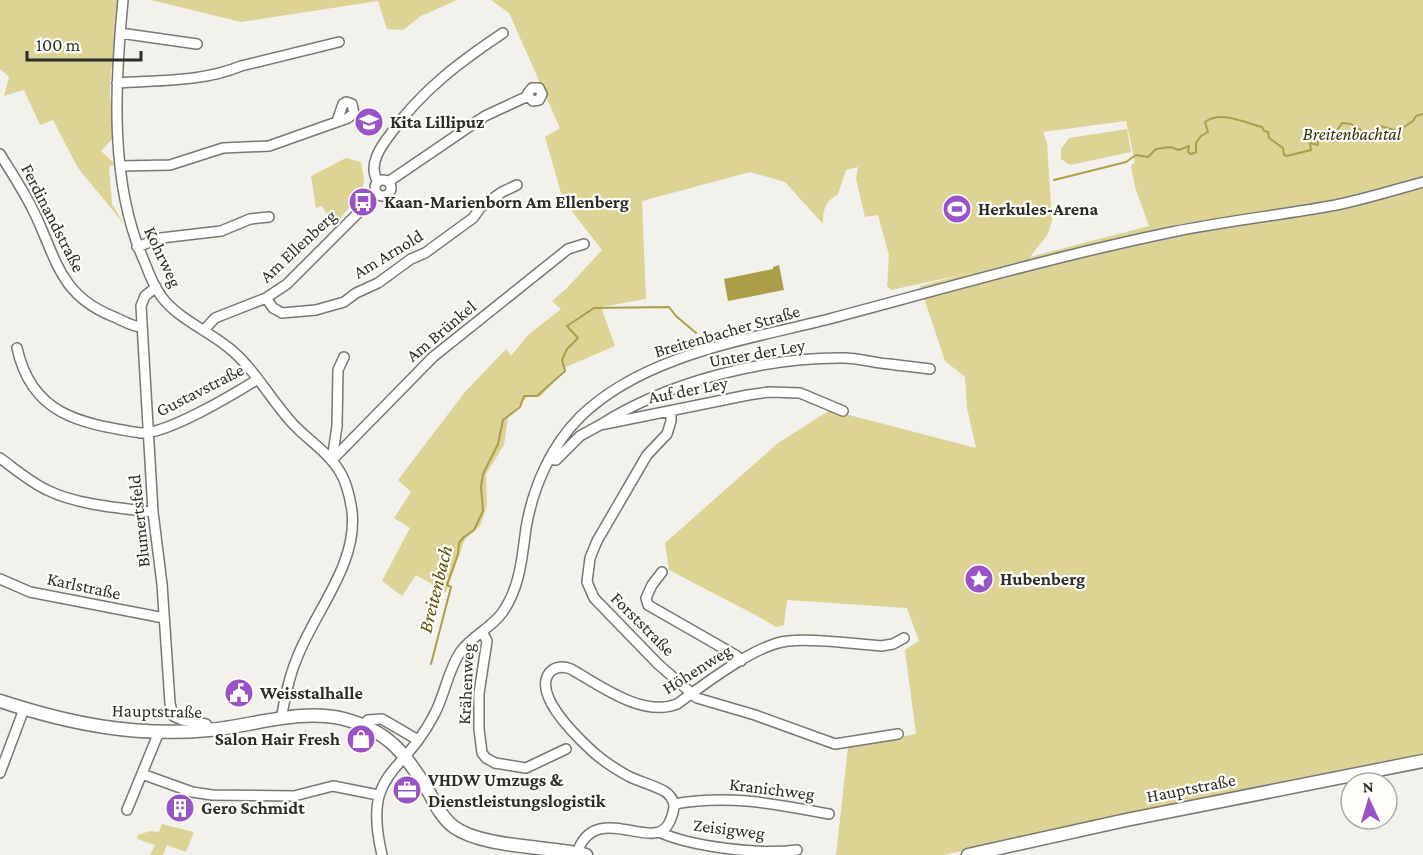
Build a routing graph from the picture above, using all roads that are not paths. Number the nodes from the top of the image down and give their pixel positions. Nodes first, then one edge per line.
1 (123, 0) edge
2 (120, 33) junction
3 (503, 33) dead end
4 (339, 42) dead end
5 (197, 44) dead end
6 (117, 83) junction
7 (528, 96) dead end
8 (337, 121) dead end
9 (0, 154) edge
10 (120, 166) junction
11 (383, 182) junction
12 (1423, 182) edge
13 (517, 185) dead end
14 (269, 217) dead end
15 (584, 244) dead end
16 (137, 247) junction
17 (156, 287) junction
18 (266, 298) junction
19 (142, 327) junction
20 (204, 330) junction
21 (17, 348) dead end
22 (345, 357) dead end
23 (930, 369) dead end
24 (258, 379) junction
25 (843, 411) dead end
26 (671, 412) junction
27 (600, 425) junction
28 (148, 434) junction
29 (0, 458) edge
30 (549, 459) junction
31 (332, 460) junction
32 (153, 512) junction
33 (662, 572) dead end
34 (0, 579) edge
35 (164, 618) junction
36 (482, 632) junction
37 (904, 638) dead end
38 (741, 661) junction
39 (691, 694) junction
40 (0, 701) edge
41 (24, 709) junction
42 (281, 719) junction
43 (363, 725) junction
44 (210, 730) junction
45 (159, 732) junction
46 (898, 734) dead end
47 (417, 740) junction
48 (566, 749) dead end
49 (405, 755) junction
50 (1423, 761) edge
51 (0, 773) edge
52 (142, 774) junction
53 (378, 795) junction
54 (674, 804) junction
55 (127, 810) dead end
56 (829, 814) dead end
57 (659, 832) junction
58 (797, 850) dead end
59 (582, 854) edge
60 (382, 855) edge
61 (968, 855) edge

1 - 2 street, Kohrweg
2 - 5 street
2 - 6 street, Kohrweg
3 - 11 street, Am Ellenberg
4 - 6 street
6 - 10 street, Kohrweg
7 - 11 street
8 - 10 street
9 - 19 street, Ferdinandstraße
10 - 16 street, Kohrweg
11 - 18 street, Am Ellenberg
12 - 30 street, Breitenbacher Straße
13 - 18 street, Am Arnold
14 - 16 street
15 - 31 street, Am Brünkel
16 - 17 street, Kohrweg
17 - 19 street, Blumertsfeld
17 - 20 street, Kohrweg
18 - 20 street, Am Ellenberg
19 - 28 street, Blumertsfeld
20 - 24 street, Kohrweg
21 - 28 street, Gustavstraße
22 - 31 street
23 - 27 street, Unter der Ley
24 - 28 street, Gustavstraße
24 - 31 street, Kohrweg
25 - 26 street, Auf der Ley
26 - 27 street, Auf der Ley
26 - 39 street, Forststraße
27 - 30 street, Auf der Ley
28 - 32 street, Blumertsfeld
29 - 32 street
30 - 36 street, Breitenbacher Straße
31 - 42 street, Kohrweg
32 - 35 street, Blumertsfeld
33 - 38 street
34 - 35 street, Karlstraße
35 - 44 street, Blumertsfeld
36 - 47 street, Breitenbacher Straße
36 - 48 street, Krähenweg
37 - 38 street, Höhenweg
38 - 39 street, Höhenweg
39 - 46 street, Forststraße
39 - 54 street, Höhenweg
40 - 41 main road, Hauptstraße
41 - 45 main road, Hauptstraße
41 - 51 street
42 - 43 main road, Hauptstraße
42 - 44 main road, Hauptstraße
43 - 47 street
43 - 49 main road, Hauptstraße
44 - 45 main road, Hauptstraße
45 - 52 street
47 - 49 street, Breitenbacher Straße
49 - 53 street, Breitenbacher Straße
49 - 59 main road, Hauptstraße
50 - 61 main road, Hauptstraße
52 - 53 street
52 - 55 street
53 - 60 street
54 - 56 street, Kranichweg
54 - 57 street
57 - 58 street, Zeisigweg
57 - 59 street

